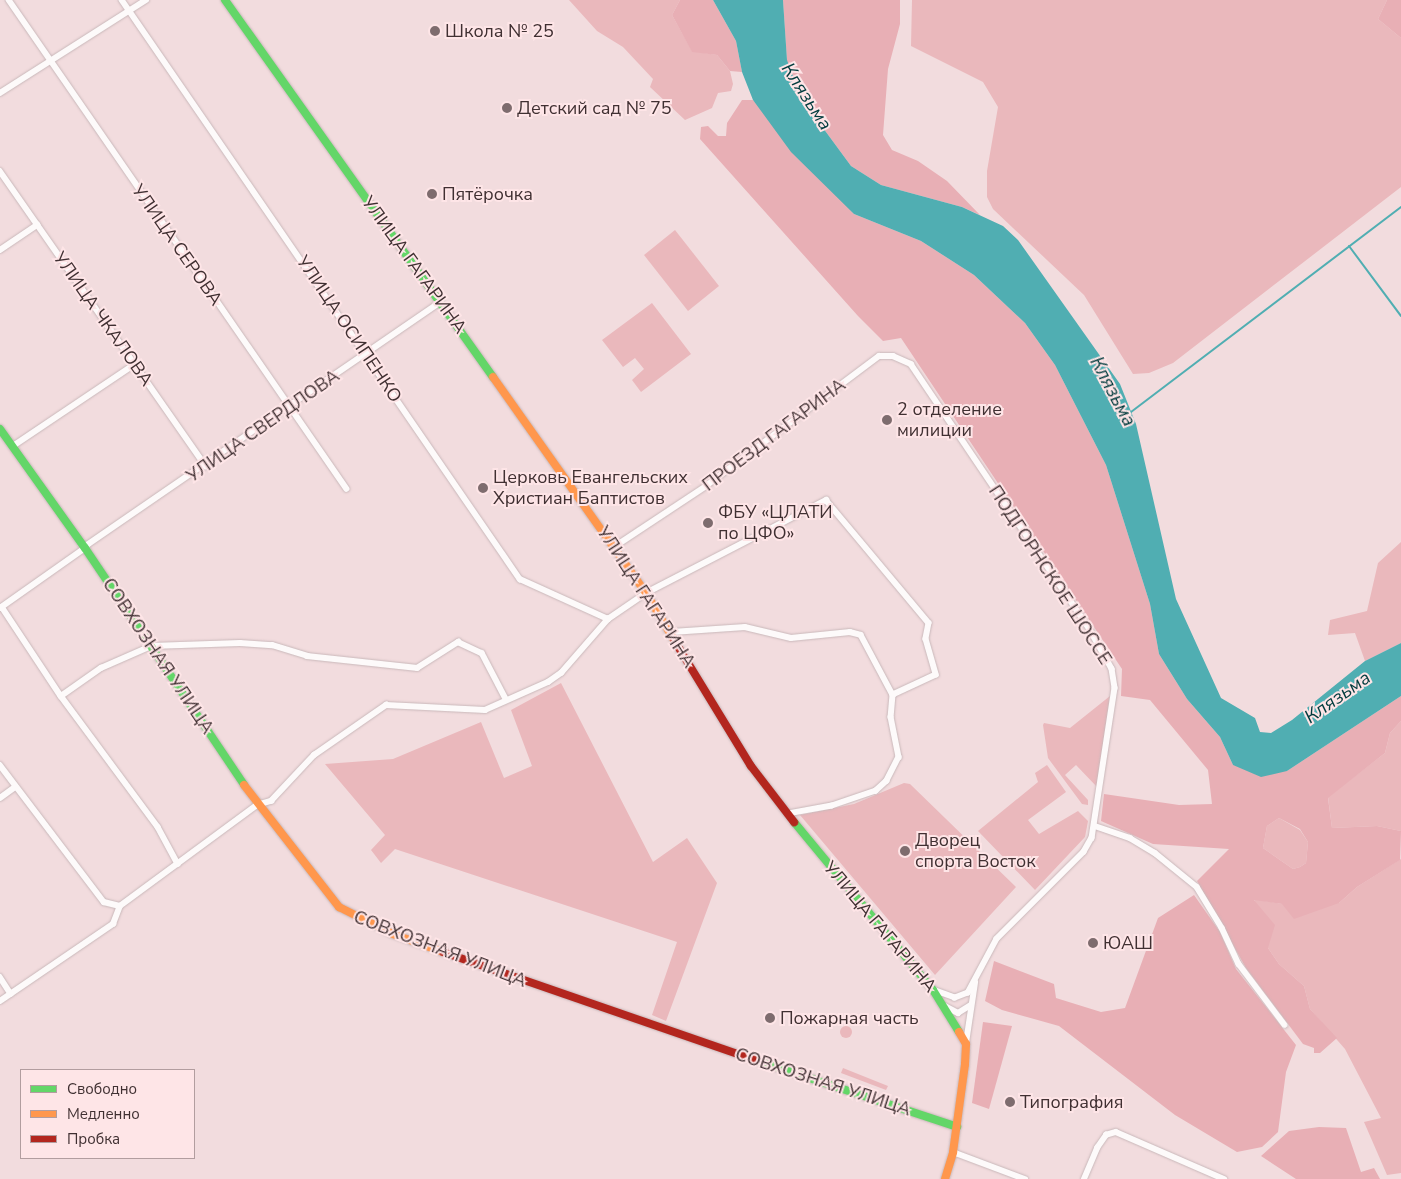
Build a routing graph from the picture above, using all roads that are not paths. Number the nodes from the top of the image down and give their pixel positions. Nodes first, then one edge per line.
1 (9, 0) edge
2 (122, 0) edge
3 (146, 0) edge
4 (225, 0) edge
5 (130, 11) junction
6 (49, 59) junction
7 (0, 94) edge
8 (0, 171) edge
9 (37, 225) junction
10 (0, 250) edge
11 (440, 302) junction
12 (366, 355) junction
13 (135, 364) junction
14 (911, 364) joint
15 (288, 408) junction
16 (0, 429) edge
17 (13, 446) junction
18 (206, 466) junction
19 (347, 489) dead end
20 (614, 546) junction
21 (85, 548) junction
22 (646, 592) junction
23 (1, 607) edge
24 (608, 619) junction
25 (672, 632) junction
26 (151, 646) junction
27 (892, 695) junction
28 (61, 696) junction
29 (506, 699) junction
30 (0, 765) edge
31 (15, 787) junction
32 (0, 798) edge
33 (257, 805) junction
34 (788, 814) junction
35 (1095, 826) junction
36 (178, 864) junction
37 (120, 906) junction
38 (977, 974) junction
39 (0, 977) edge
40 (934, 990) junction
41 (11, 994) junction
42 (0, 1001) edge
43 (943, 1005) junction
44 (971, 1005) junction
45 (1285, 1025) dead end
46 (966, 1044) junction
47 (956, 1127) junction
48 (953, 1152) junction
49 (945, 1179) edge
50 (1025, 1179) edge
51 (1084, 1179) edge
52 (1224, 1179) edge

1 - 6 street, УЛИЦА СЕРОВА
2 - 5 street, УЛИЦА ОСИПЕНКО
3 - 5 street
4 - 11 main road, УЛИЦА ГАГАРИНА
5 - 6 street
5 - 12 street, УЛИЦА ОСИПЕНКО
6 - 7 street
6 - 15 street, УЛИЦА СЕРОВА
8 - 9 street, УЛИЦА ЧКАЛОВА
9 - 10 street
9 - 13 street, УЛИЦА ЧКАЛОВА
11 - 12 street, УЛИЦА СВЕРДЛОВА
11 - 20 main road, УЛИЦА ГАГАРИНА
12 - 15 street, УЛИЦА СВЕРДЛОВА
12 - 24 street, УЛИЦА ОСИПЕНКО
13 - 17 street
13 - 18 street, УЛИЦА ЧКАЛОВА
14 - 20 street, ПРОЕЗД ГАГАРИНА
14 - 35 street, ПОДГОРНСКОЕ ШОССЕ
15 - 18 street, УЛИЦА СВЕРДЛОВА
15 - 19 street, УЛИЦА СЕРОВА
16 - 17 main road, СОВХОЗНАЯ УЛИЦА
17 - 21 main road, СОВХОЗНАЯ УЛИЦА
18 - 21 street, УЛИЦА СВЕРДЛОВА
20 - 22 main road, УЛИЦА ГАГАРИНА
21 - 23 street, УЛИЦА СВЕРДЛОВА
21 - 26 main road, СОВХОЗНАЯ УЛИЦА
22 - 24 street
22 - 25 main road, УЛИЦА ГАГАРИНА
22 - 27 street
23 - 28 street
24 - 29 street
25 - 27 street
25 - 34 main road, УЛИЦА ГАГАРИНА
26 - 28 street
26 - 29 street
26 - 33 main road, СОВХОЗНАЯ УЛИЦА
27 - 34 street
28 - 36 street
29 - 33 street
30 - 31 street
31 - 32 street
31 - 37 street
33 - 36 street
33 - 47 main road, СОВХОЗНАЯ УЛИЦА
34 - 40 main road, УЛИЦА ГАГАРИНА
35 - 38 street, ПОДГОРНСКОЕ ШОССЕ
35 - 45 street
36 - 37 street
37 - 41 street
38 - 40 street, ПОДГОРНСКОЕ ШОССЕ
38 - 44 street
39 - 41 street
40 - 43 main road, УЛИЦА ГАГАРИНА
41 - 42 street
43 - 44 street
43 - 46 main road, УЛИЦА ГАГАРИНА
44 - 46 street
46 - 47 main road
47 - 48 main road
48 - 49 main road
48 - 50 street
51 - 52 street

